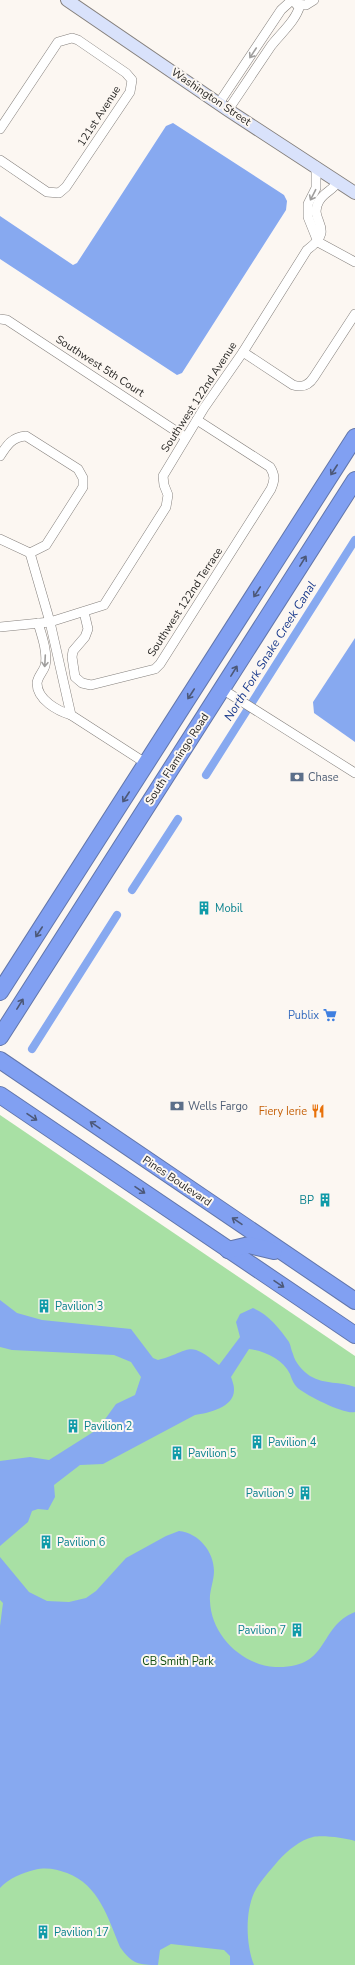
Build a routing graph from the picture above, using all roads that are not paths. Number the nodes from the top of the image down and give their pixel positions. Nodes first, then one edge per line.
1 (67, 0) edge
2 (292, 0) edge
3 (314, 0) edge
4 (300, 8) junction
5 (239, 74) junction
6 (248, 80) junction
7 (223, 106) junction
8 (0, 129) edge
9 (0, 160) edge
10 (316, 166) junction
11 (338, 180) junction
12 (355, 193) edge
13 (318, 242) junction
14 (355, 262) edge
15 (355, 314) edge
16 (0, 319) edge
17 (243, 352) junction
18 (197, 420) junction
19 (185, 437) junction
20 (355, 438) edge
21 (0, 456) edge
22 (355, 480) edge
23 (0, 539) edge
24 (30, 553) junction
25 (84, 612) junction
26 (50, 622) junction
27 (38, 623) junction
28 (0, 627) edge
29 (222, 689) junction
30 (71, 715) junction
31 (147, 764) junction
32 (355, 774) edge
33 (97, 884) junction
34 (0, 992) edge
35 (0, 1038) edge
36 (0, 1060) edge
37 (0, 1095) edge
38 (228, 1250) junction
39 (283, 1253) junction
40 (355, 1301) edge
41 (355, 1335) edge

1 - 7 street, Washington Street
2 - 4 street
2 -> 5 street
3 - 4 street
4 - 6 street
5 - 6 street
5 - 7 street
6 - 7 street
7 - 10 street, Washington Street
8 - 9 street, 121st Avenue
10 - 11 street, Washington Street
10 -> 13 street
11 - 12 street, Washington Street
11 - 13 street
13 - 14 street
13 - 17 street, Southwest 122nd Avenue
15 - 17 street
16 - 19 street, Southwest 5th Court
17 - 18 street, Southwest 122nd Avenue
18 - 19 street, Southwest 122nd Avenue
18 - 25 street, Southwest 122nd Terrace
19 - 25 street, Southwest 122nd Avenue
20 -> 31 highway, South Flamingo Road
21 - 24 street
29 -> 22 highway, South Flamingo Road
23 - 24 street
24 - 26 street
25 - 26 street, Southwest 122nd Avenue
26 - 27 street, Southwest 122nd Avenue
26 - 30 street
27 - 28 street, Southwest 122nd Avenue
27 -> 30 street
29 - 32 street
29 - 33 highway, South Flamingo Road
30 - 31 street
31 - 33 highway
31 -> 34 highway, South Flamingo Road
35 -> 33 highway, South Flamingo Road
39 -> 36 highway, Pines Boulevard
37 -> 38 highway
38 - 39 highway
38 -> 41 highway
39 - 40 highway, Pines Boulevard

